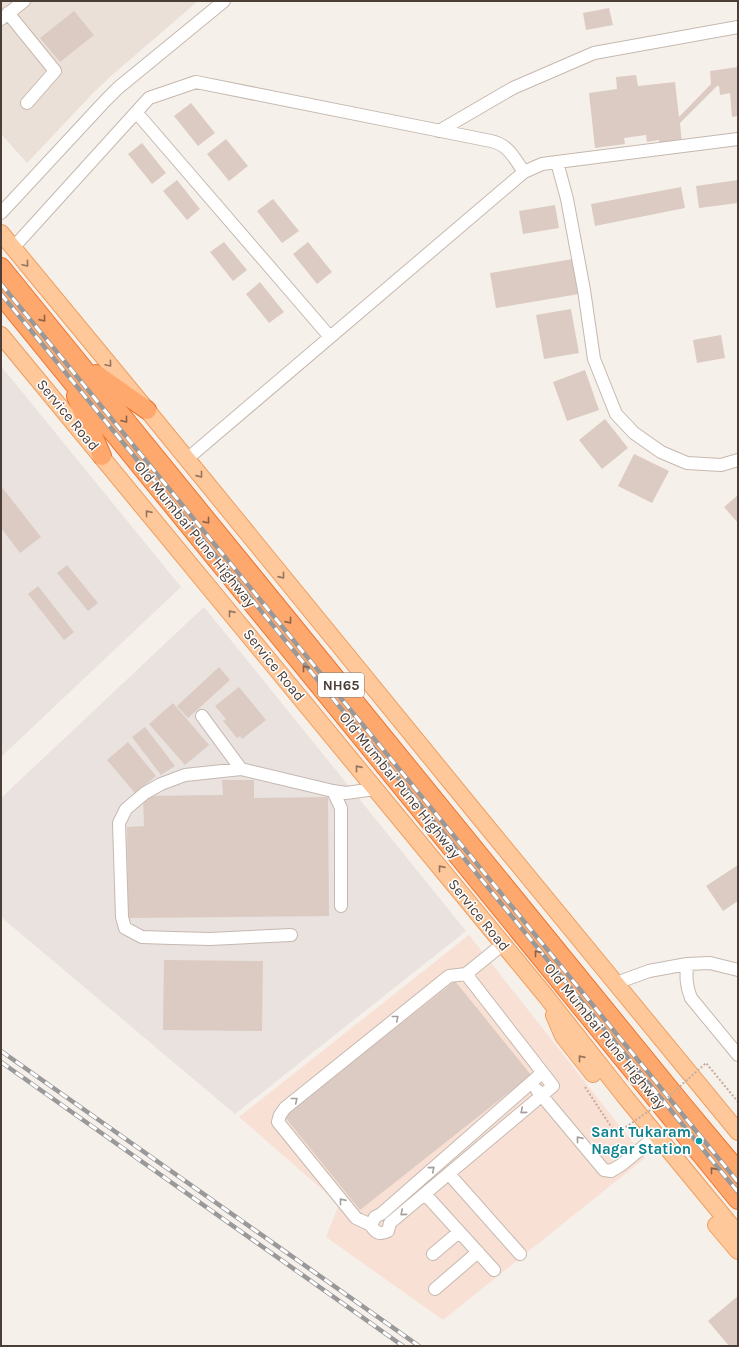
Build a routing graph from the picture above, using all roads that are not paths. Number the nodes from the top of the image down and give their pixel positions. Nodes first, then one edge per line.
1 (24, 1) edge
2 (224, 1) edge
3 (5, 16) edge
4 (738, 27) edge
5 (27, 103) dead end
6 (136, 112) junction
7 (440, 131) junction
8 (738, 139) edge
9 (557, 162) junction
10 (524, 172) junction
11 (1, 213) edge
12 (1, 234) edge
13 (13, 248) junction
14 (1, 267) edge
15 (1, 295) edge
16 (1, 335) edge
17 (330, 337) junction
18 (73, 369) junction
19 (147, 410) junction
20 (102, 456) junction
21 (187, 459) junction
22 (738, 460) edge
23 (202, 716) dead end
24 (241, 769) junction
25 (375, 789) junction
26 (333, 791) junction
27 (341, 906) dead end
28 (291, 935) dead end
29 (503, 944) junction
30 (687, 964) junction
31 (738, 970) edge
32 (466, 974) junction
33 (616, 984) junction
34 (545, 996) junction
35 (738, 1055) edge
36 (542, 1073) junction
37 (530, 1083) junction
38 (542, 1095) junction
39 (738, 1132) edge
40 (648, 1142) junction
41 (738, 1171) edge
42 (449, 1174) junction
43 (425, 1194) junction
44 (738, 1200) edge
45 (371, 1225) junction
46 (459, 1232) junction
47 (738, 1234) edge
48 (738, 1251) edge
49 (478, 1252) junction
50 (433, 1254) dead end
51 (520, 1254) dead end
52 (494, 1270) dead end
53 (436, 1289) dead end

1 - 3 street
2 - 11 street
3 - 5 street
4 - 7 street
6 - 7 street
6 - 13 street
6 - 17 street
7 - 10 street
8 - 9 street
9 - 10 street
9 - 22 street
10 - 17 street
12 - 13 main road
13 -> 19 main road
14 -> 18 highway, Old Mumbai Pune Highway / NH65
15 - 18 highway, Old Mumbai Pune Highway / NH65
16 - 20 main road, Service Road
17 - 21 street
18 - 19 highway
18 - 20 highway
18 -> 41 highway, Old Mumbai Pune Highway / NH65
44 -> 18 highway, Old Mumbai Pune Highway / NH65
19 - 21 main road
25 -> 20 main road, Service Road
21 -> 33 main road
23 - 24 street
24 - 26 street
24 - 28 street
25 - 26 street
29 -> 25 main road, Service Road
26 - 27 street
29 - 32 street
29 - 34 main road, Service Road
30 - 31 street
30 - 33 street
30 - 35 street
32 - 36 street
45 -> 32 street
33 - 39 main road
40 -> 34 main road
34 - 47 main road
36 - 37 street
36 - 38 street
37 - 38 street
45 -> 37 street
40 -> 38 street
38 -> 42 street
40 - 48 main road
42 - 43 street
42 - 51 street
43 -> 45 street
43 - 46 street
46 - 49 street
46 - 50 street
49 - 52 street
49 - 53 street

